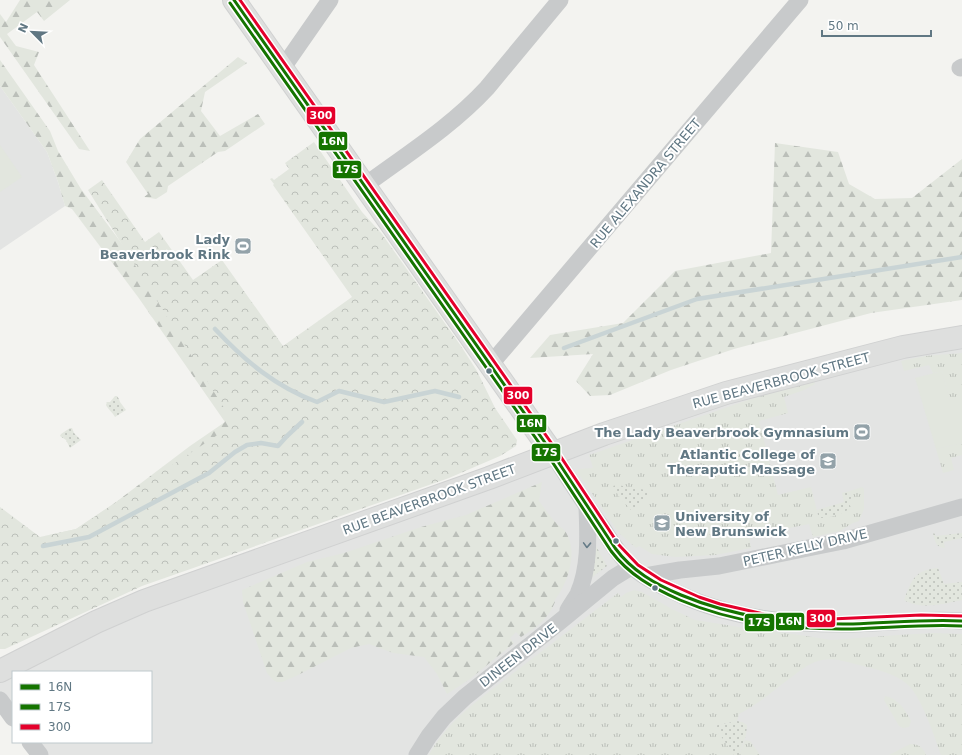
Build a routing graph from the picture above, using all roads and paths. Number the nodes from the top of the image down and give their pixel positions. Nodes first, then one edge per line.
1 (234, 0) edge
2 (330, 0) edge
3 (560, 0) edge
4 (800, 0) edge
5 (282, 69) junction
6 (364, 186) junction
7 (962, 337) edge
8 (490, 365) junction
9 (553, 454) junction
10 (587, 506) junction
11 (962, 507) edge
12 (631, 567) junction
13 (645, 576) junction
14 (962, 621) edge
15 (558, 624) junction
16 (0, 671) edge
17 (0, 700) edge
18 (12, 717) edge
19 (31, 743) edge
20 (40, 755) edge
21 (417, 755) edge

1 - 5 street
2 - 5 street
3 - 6 street
4 - 8 street, RUE ALEXANDRA STREET
5 - 6 street
6 - 8 street
7 - 9 street, RUE BEAVERBROOK STREET
8 - 9 street
9 - 10 street
9 - 16 street, RUE BEAVERBROOK STREET
10 - 12 street
10 -> 15 street
11 - 13 street, PETER KELLY DRIVE
12 - 13 street
12 - 15 street, DINEEN DRIVE
13 - 14 street
15 - 21 street, DINEEN DRIVE
17 - 18 street
19 - 20 street

